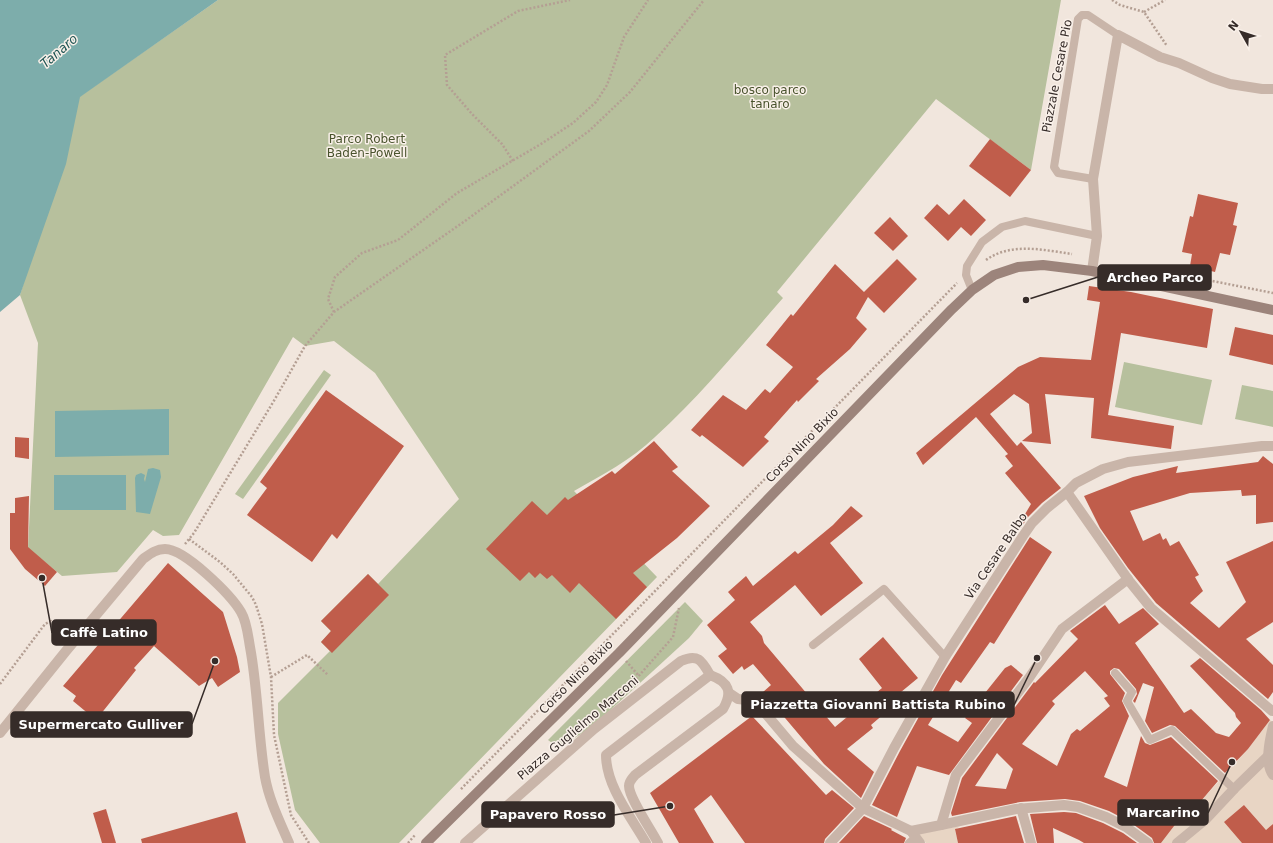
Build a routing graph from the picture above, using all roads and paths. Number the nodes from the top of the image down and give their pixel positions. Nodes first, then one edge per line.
1 (570, 0) edge
2 (648, 0) edge
3 (704, 0) edge
4 (1112, 0) edge
5 (1165, 0) edge
6 (1144, 12) junction
7 (1118, 35) junction
8 (1179, 63) junction
9 (1273, 89) edge
10 (513, 161) junction
11 (1093, 179) junction
12 (1097, 236) junction
13 (1092, 271) junction
14 (972, 290) junction
15 (1273, 310) edge
16 (334, 312) junction
17 (1273, 446) edge
18 (1067, 492) junction
19 (178, 553) junction
20 (1128, 579) junction
21 (670, 599) junction
22 (814, 645) dead end
23 (66, 651) junction
24 (619, 653) junction
25 (945, 657) junction
26 (1115, 673) dead end
27 (328, 675) dead end
28 (710, 675) junction
29 (639, 676) junction
30 (271, 677) dead end
31 (635, 680) dead end
32 (0, 684) edge
33 (729, 693) junction
34 (1273, 711) edge
35 (1273, 726) edge
36 (0, 733) edge
37 (1269, 754) junction
38 (1273, 775) edge
39 (1234, 789) junction
40 (862, 808) junction
41 (1021, 808) junction
42 (941, 824) junction
43 (914, 839) edge
44 (428, 842) edge
45 (289, 843) edge
46 (465, 843) edge
47 (646, 843) edge
48 (658, 843) edge
49 (830, 843) edge
50 (1031, 843) edge
51 (1148, 843) edge
52 (1177, 843) edge

1 - 10 path
2 - 10 path
3 - 16 path
4 - 6 path
5 - 6 path
6 - 8 path
7 - 8 street
7 - 11 street
7 - 11 lane, Piazzale Cesare Pio
8 - 9 street
10 - 16 path
11 - 12 street
12 - 13 street
12 - 14 lane
13 - 14 main road, Corso Nino Bixio
13 - 15 main road, Corso Nino Bixio
14 - 21 main road, Corso Nino Bixio
16 - 19 path
17 - 18 street, Via Cesare Balbo
18 - 20 street
18 - 25 street, Via Cesare Balbo
19 - 23 street
19 - 45 street
20 - 34 street
20 - 42 street
21 - 24 main road, Corso Nino Bixio
21 - 29 path
22 - 25 lane
23 - 32 path
23 - 36 street
24 - 29 path
24 - 44 main road, Corso Nino Bixio
25 - 40 street, Via Cesare Balbo
26 - 39 lane
27 - 30 path
28 - 33 street, Piazza Guglielmo Marconi
28 - 46 street, Piazza Guglielmo Marconi
28 - 47 street
29 - 31 path
33 - 40 street
33 - 48 street
35 - 37 street
37 - 38 street
37 - 39 street
39 - 52 street
40 - 43 street
40 - 49 street, Via Cesare Balbo
41 - 42 street
41 - 50 street
41 - 51 street
42 - 43 street

